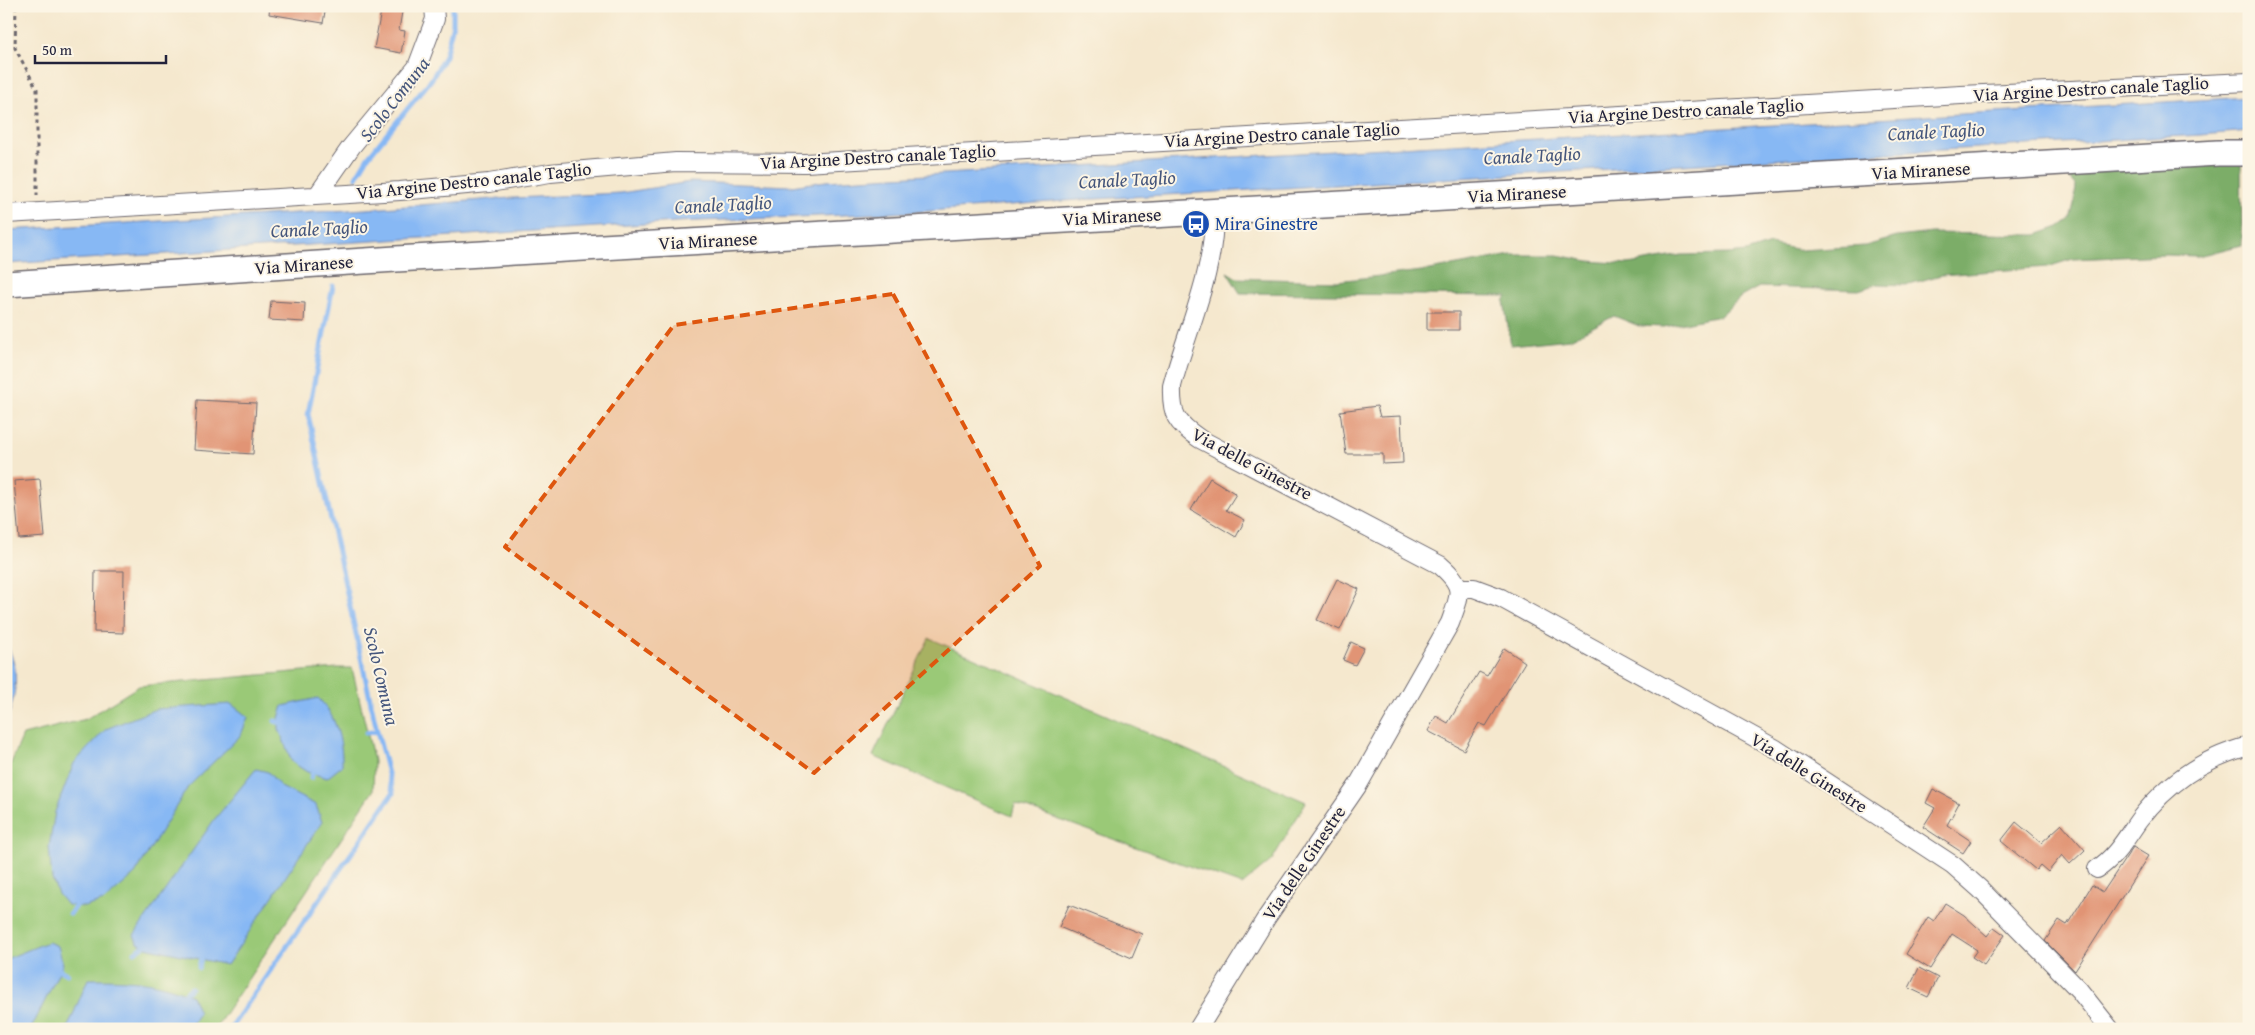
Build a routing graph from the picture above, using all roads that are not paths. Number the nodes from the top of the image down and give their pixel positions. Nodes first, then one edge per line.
1 (434, 6) edge
2 (2249, 82) edge
3 (2249, 152) edge
4 (317, 196) junction
5 (1214, 212) junction
6 (6, 214) edge
7 (6, 284) edge
8 (1459, 588) junction
9 (2249, 746) edge
10 (2097, 869) dead end
11 (1198, 1029) edge
12 (2110, 1029) edge

1 - 4 street, Via Argine Destro canale Taglio
2 - 4 street, Via Argine Destro canale Taglio
3 - 5 main road, Via Miranese
4 - 6 street, Via Argine Destro canale Taglio
5 - 7 main road, Via Miranese
5 - 8 street, Via delle Ginestre
8 - 11 street, Via delle Ginestre
8 - 12 street, Via delle Ginestre
9 - 10 street

